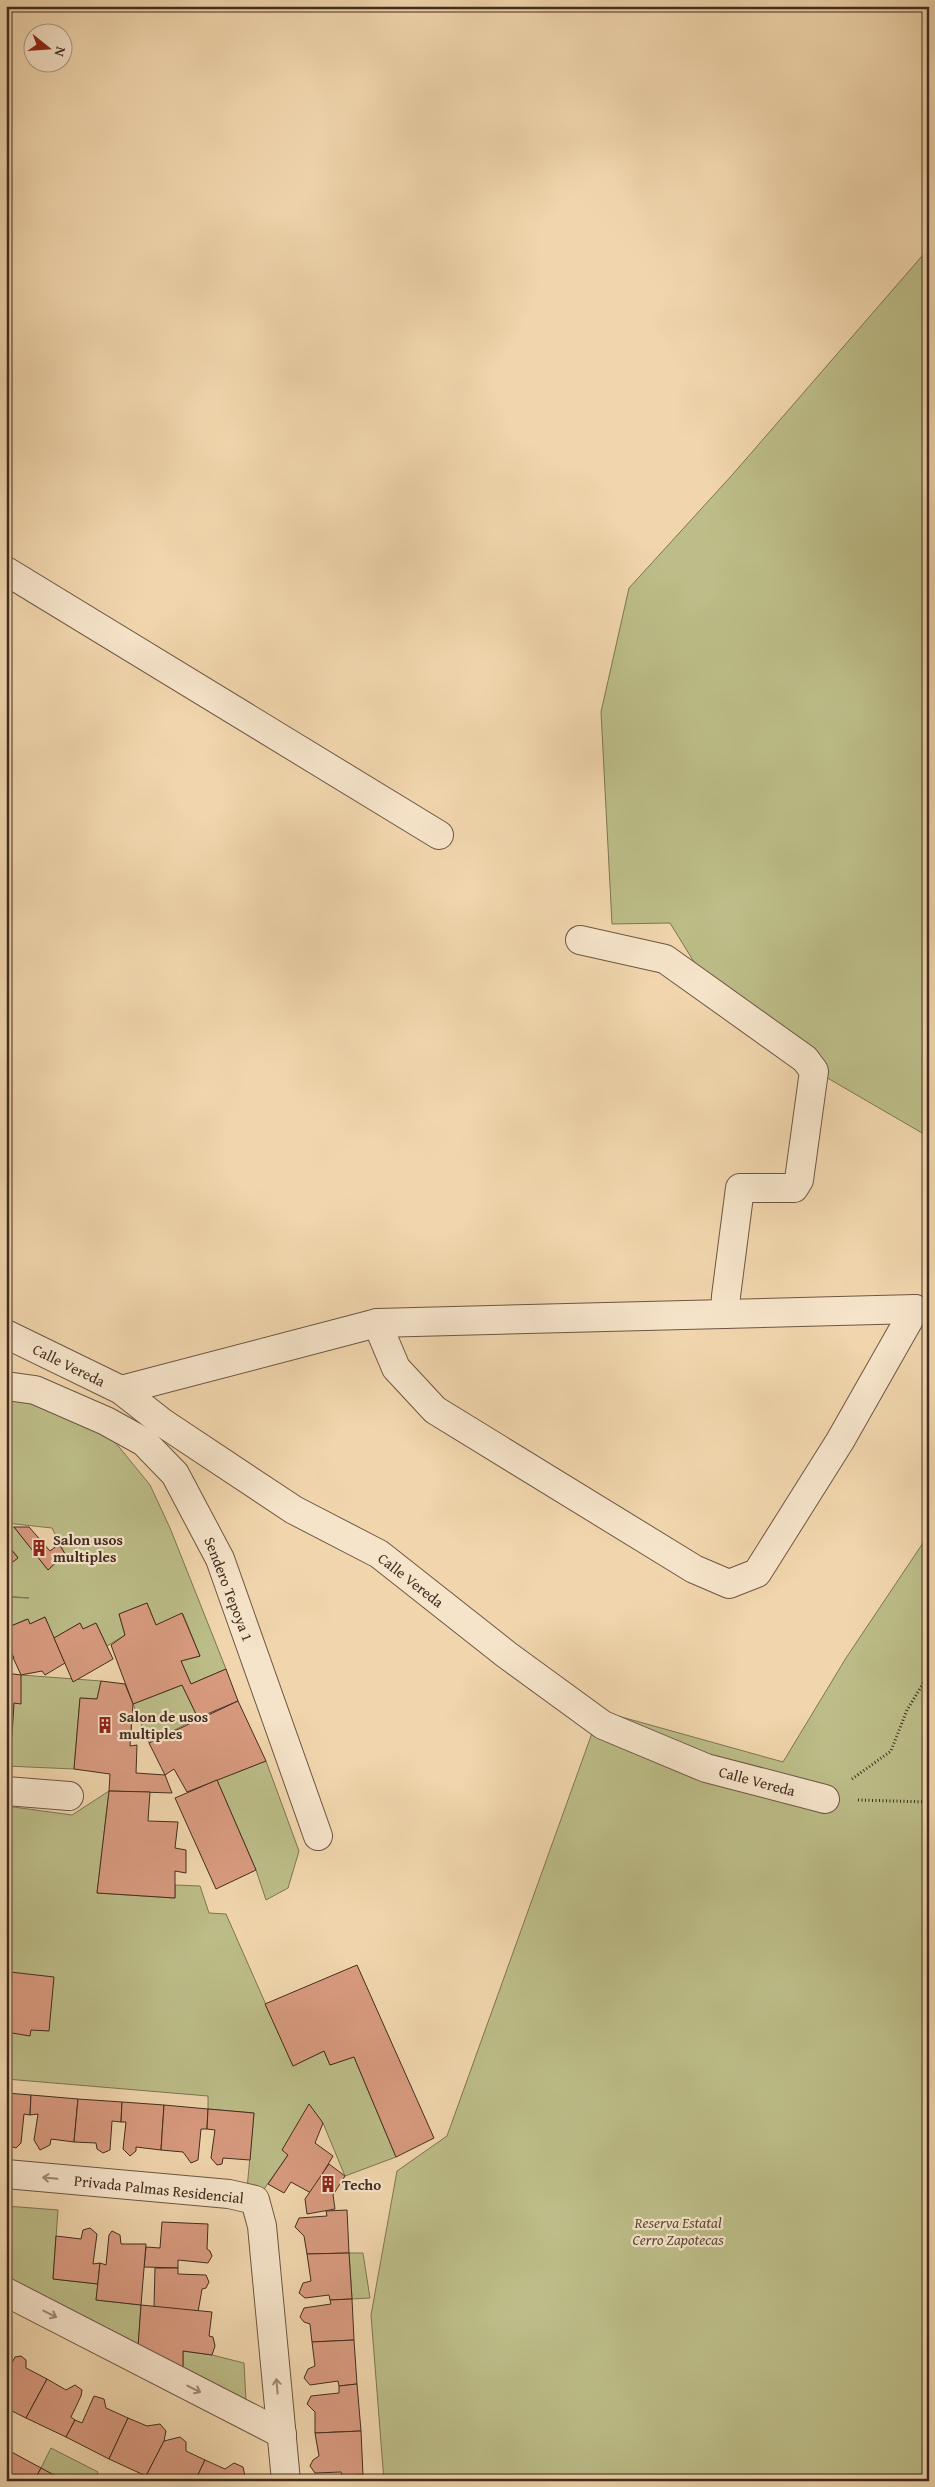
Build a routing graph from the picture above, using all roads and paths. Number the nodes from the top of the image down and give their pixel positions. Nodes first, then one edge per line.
1 (6, 571) edge
2 (439, 835) dead end
3 (580, 940) dead end
4 (725, 1314) junction
5 (377, 1323) junction
6 (6, 1334) edge
7 (6, 1386) edge
8 (121, 1390) junction
9 (929, 1674) edge
10 (6, 1791) edge
11 (68, 1796) dead end
12 (825, 1799) junction
13 (929, 1802) edge
14 (318, 1836) dead end
15 (6, 2174) edge
16 (6, 2292) edge
17 (282, 2434) junction
18 (286, 2481) edge

1 - 2 street
3 - 4 street
4 - 5 street
4 - 5 street
5 - 8 street
6 - 8 street, Calle Vereda
7 - 14 street, Sendero Tepoya 1
8 - 12 street, Calle Vereda
9 - 12 path
10 - 11 street
12 - 13 path
17 -> 15 street, Privada Palmas Residencial
16 -> 17 street
17 - 18 street, Privada Palmas Residencial

